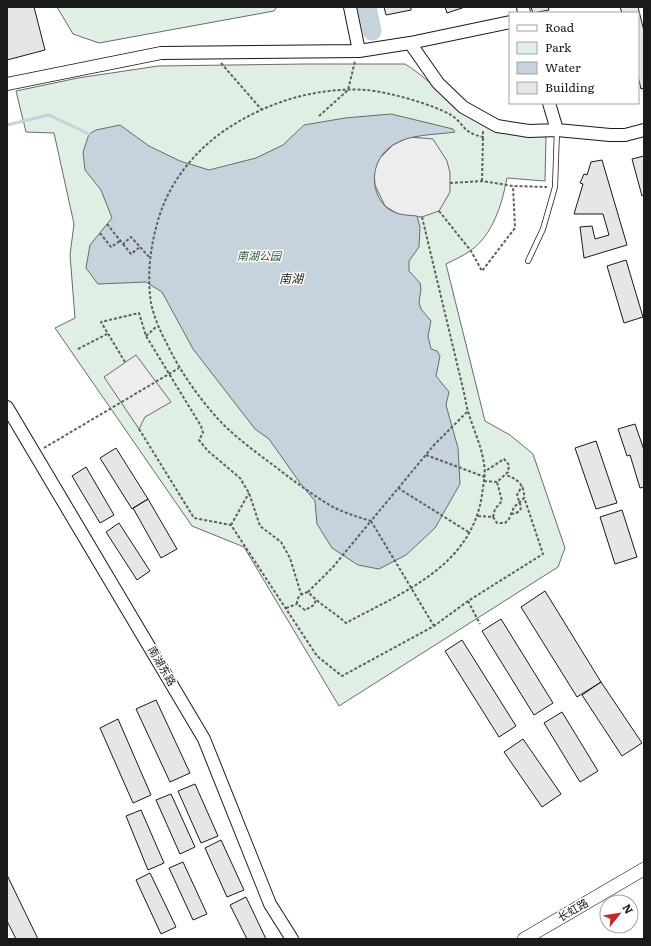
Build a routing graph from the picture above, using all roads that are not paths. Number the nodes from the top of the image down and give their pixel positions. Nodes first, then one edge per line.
1 (350, 7) edge
2 (509, 22) edge
3 (410, 43) junction
4 (358, 51) junction
5 (7, 84) edge
6 (549, 104) edge
7 (557, 130) junction
8 (644, 130) edge
9 (528, 261) dead end
10 (8, 412) edge
11 (644, 870) edge
12 (292, 939) edge
13 (524, 939) edge

1 - 4 street
2 - 3 street
3 - 4 street
3 - 7 street
4 - 5 street
6 - 7 street
7 - 8 street
7 - 9 lane
10 - 12 street, 南湖东路
11 - 13 main road, 长虹路

